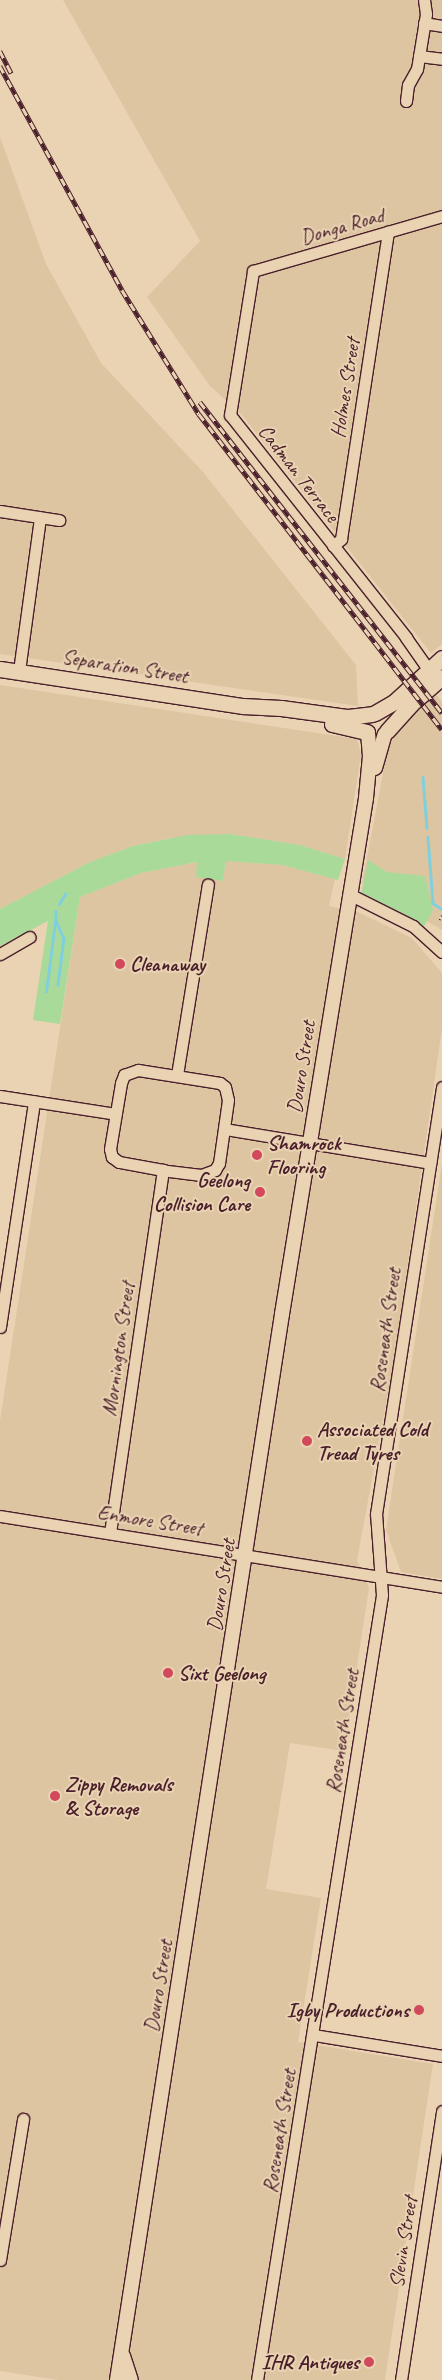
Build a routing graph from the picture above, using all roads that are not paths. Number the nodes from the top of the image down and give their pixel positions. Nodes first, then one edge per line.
1 (424, 0) edge
2 (424, 23) junction
3 (442, 26) edge
4 (419, 56) junction
5 (442, 59) edge
6 (406, 101) dead end
7 (442, 216) edge
8 (388, 232) junction
9 (253, 271) joint
10 (0, 511) edge
11 (40, 517) junction
12 (59, 520) dead end
13 (333, 546) junction
14 (442, 658) edge
15 (0, 668) edge
16 (18, 671) junction
17 (437, 679) edge
18 (243, 706) junction
19 (373, 714) junction
20 (367, 733) junction
21 (386, 733) junction
22 (366, 798) junction
23 (208, 884) dead end
24 (349, 894) junction
25 (30, 938) dead end
26 (442, 952) edge
27 (0, 954) edge
28 (177, 1075) junction
29 (442, 1087) edge
30 (0, 1096) edge
31 (34, 1102) junction
32 (116, 1114) junction
33 (225, 1129) junction
34 (309, 1143) junction
35 (430, 1162) junction
36 (163, 1170) junction
37 (0, 1327) edge
38 (0, 1516) edge
39 (110, 1533) junction
40 (246, 1554) junction
41 (382, 1578) junction
42 (442, 1587) edge
43 (314, 2035) junction
44 (442, 2056) edge
45 (442, 2111) edge
46 (23, 2119) dead end
47 (0, 2260) edge
48 (122, 2350) junction
49 (117, 2380) edge
50 (131, 2380) edge
51 (257, 2380) edge
52 (401, 2380) edge

1 - 2 street
2 - 3 street
2 - 4 street
4 - 5 street
4 - 6 street
7 - 8 street, Donga Road
8 - 9 street, Donga Road
8 - 13 street, Holmes Street
9 - 13 street, Cadman Terrace
10 - 11 street
11 - 12 street
11 - 16 street
13 - 17 street, Cadman Terrace
14 - 17 main road
15 - 16 main road, Separation Street
16 - 18 main road, Separation Street
17 - 19 main road, Separation Street
17 - 21 main road
18 - 19 main road, Separation Street
18 - 20 main road, Separation Street
19 - 20 main road
19 - 21 main road
20 - 21 main road
20 - 22 street, Douro Street
21 - 22 street, Douro Street
22 - 24 street, Douro Street
23 - 28 street
24 - 26 street
24 - 34 street, Douro Street
25 - 27 street
28 - 32 street
28 - 33 street
29 - 35 street, Roseneath Street
30 - 31 street
31 - 32 street
31 - 37 street
32 - 36 street
33 - 34 street
33 - 36 street
34 - 35 street
34 - 40 street, Douro Street
35 - 41 street, Roseneath Street
36 - 39 street, Mornington Street
38 - 39 street, Enmore Street
39 - 40 street, Enmore Street
40 - 41 street, Enmore Street
40 - 48 street, Douro Street
41 - 42 street, Enmore Street
41 - 43 street, Roseneath Street
43 - 44 street
43 - 51 street, Roseneath Street
45 - 52 street, Slevin Street
46 - 47 street
48 - 49 street, Douro Street
48 - 50 street

